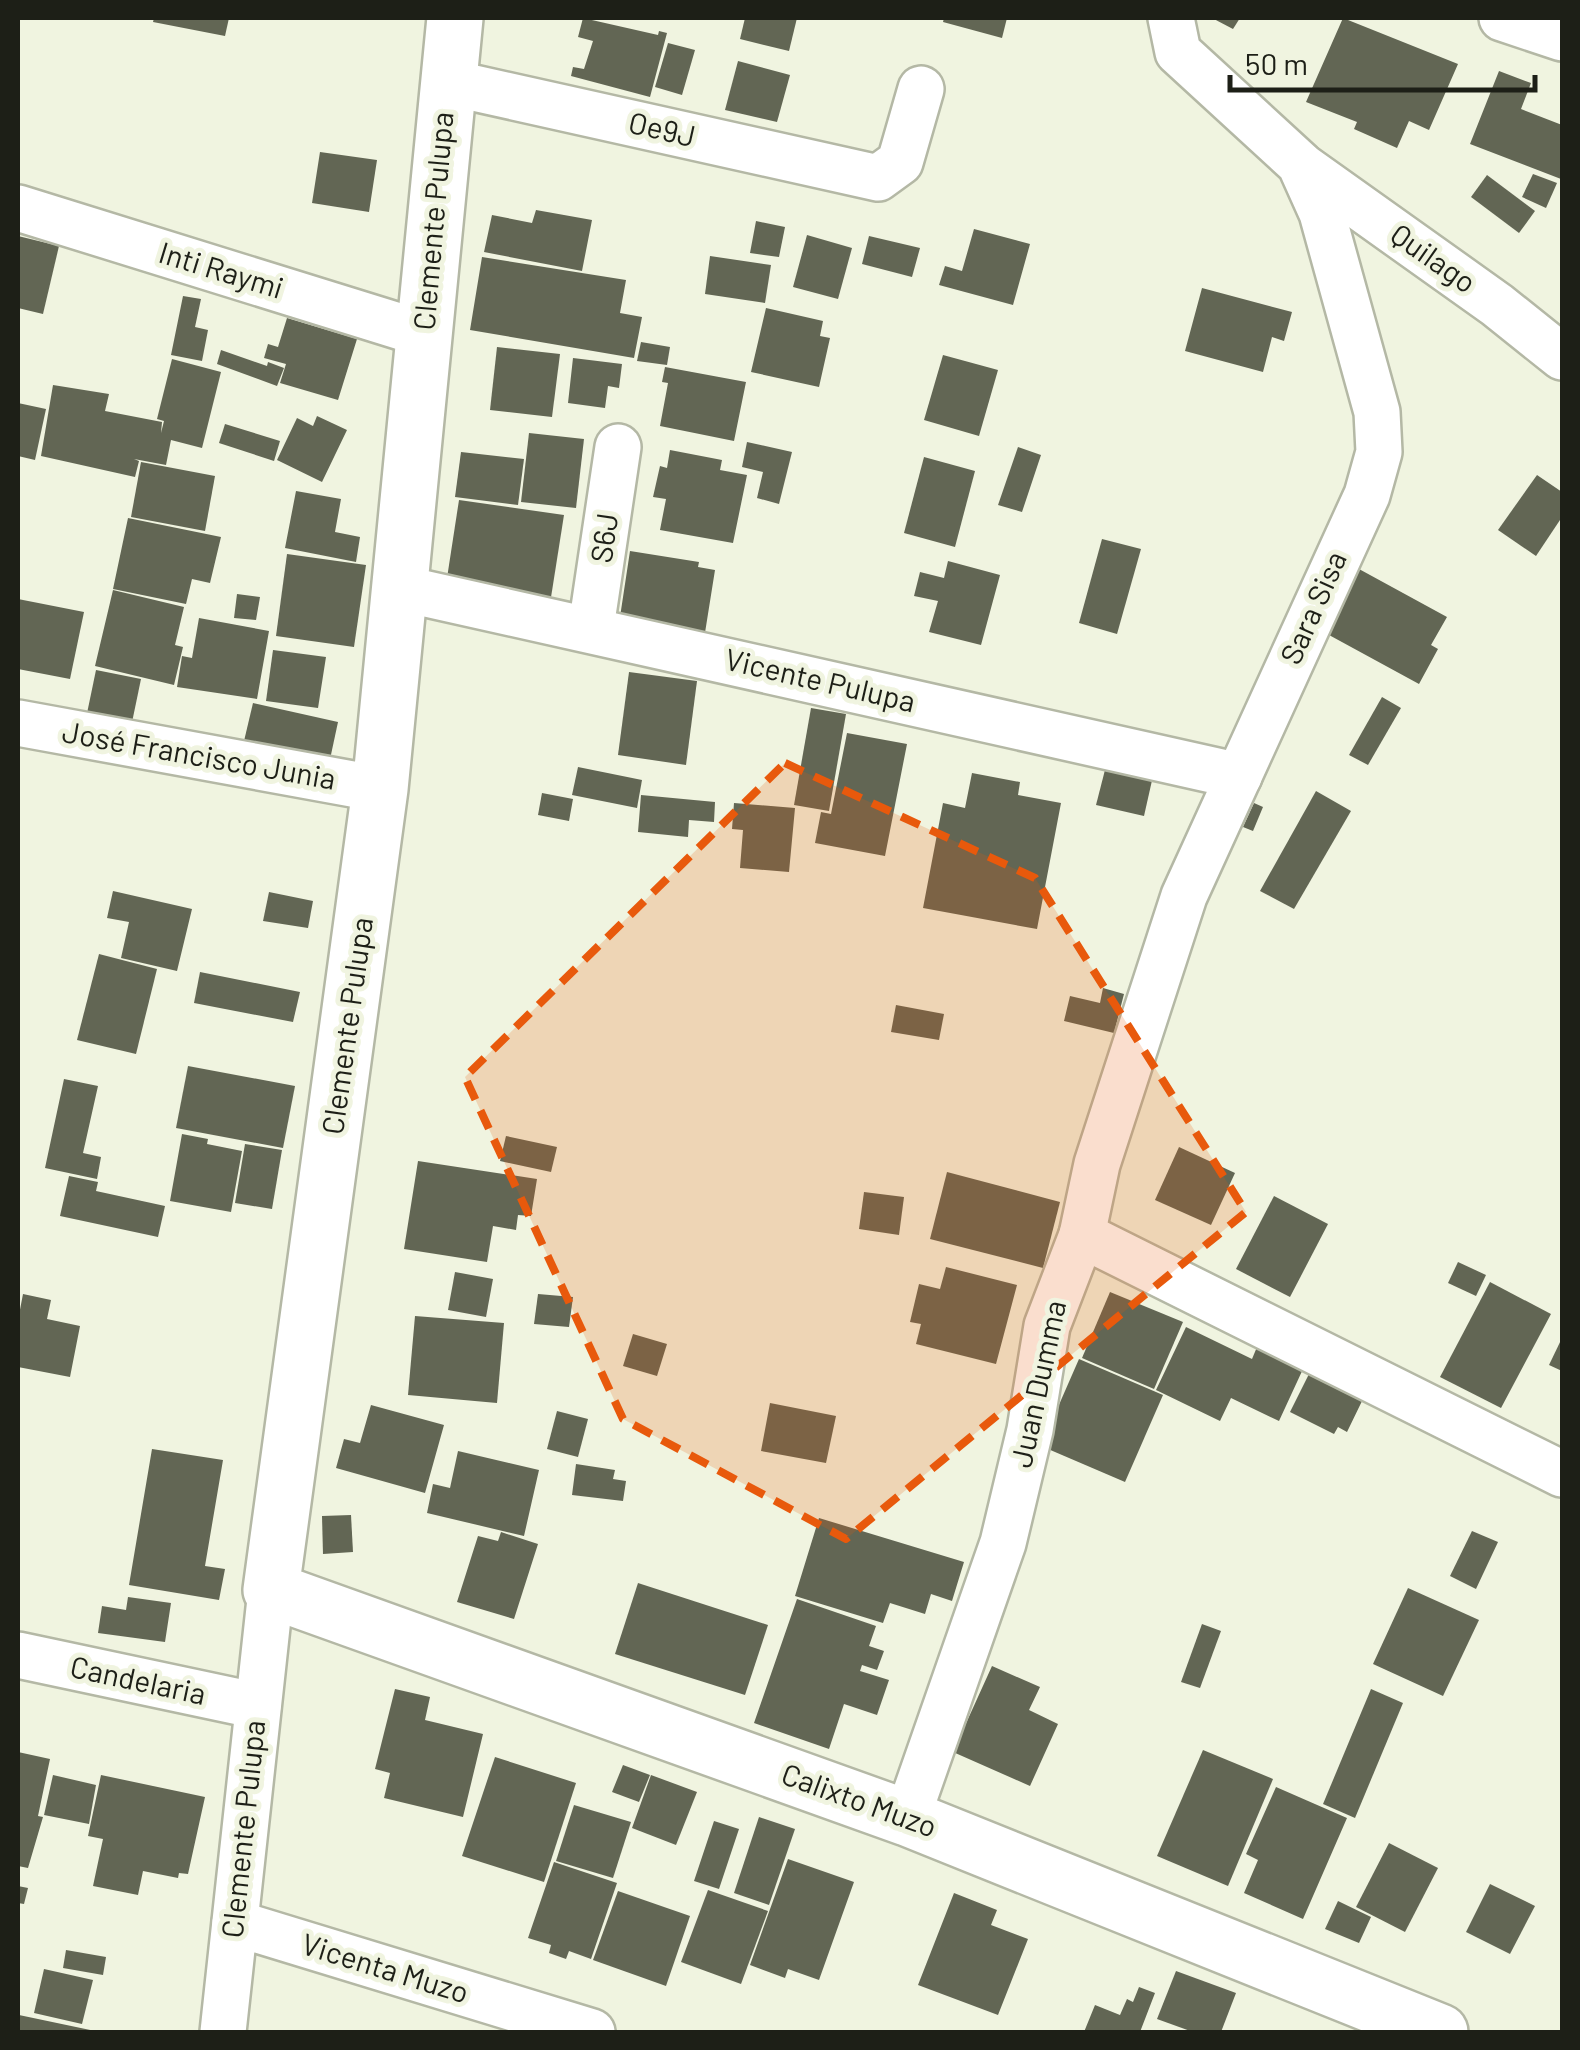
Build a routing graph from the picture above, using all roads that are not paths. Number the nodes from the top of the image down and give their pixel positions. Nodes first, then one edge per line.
1 (455, 18) edge
2 (1170, 18) edge
3 (1502, 18) edge
4 (1562, 38) edge
5 (447, 82) junction
6 (922, 89) dead end
7 (1300, 164) junction
8 (18, 208) edge
9 (424, 334) junction
10 (1562, 358) edge
11 (618, 447) dead end
12 (400, 588) junction
13 (591, 628) junction
14 (18, 723) edge
15 (1239, 776) junction
16 (380, 788) junction
17 (1082, 1235) junction
18 (1562, 1474) edge
19 (270, 1590) junction
20 (18, 1655) edge
21 (258, 1706) junction
22 (908, 1818) junction
23 (234, 1923) junction
24 (222, 2032) edge
25 (592, 2032) edge
26 (1440, 2032) edge

1 - 5 street, Clemente Pulupa
2 - 7 street, Sara Sisa
3 - 4 street
5 - 6 street, Oe9J
5 - 9 street, Clemente Pulupa
7 - 10 street, Quilago
7 - 15 street, Sara Sisa
8 - 9 street, Inti Raymi
9 - 12 street, Clemente Pulupa
11 - 13 street, S6J
12 - 13 street, Vicente Pulupa
12 - 16 street, Clemente Pulupa
13 - 15 street, Vicente Pulupa
14 - 16 street, José Francisco Junia
15 - 17 street, Sara Sisa
16 - 19 street, Clemente Pulupa
17 - 18 street
17 - 22 street, Juan Dumma
19 - 21 street, Clemente Pulupa
19 - 22 street, Calixto Muzo
20 - 21 street, Candelaria
21 - 23 street, Clemente Pulupa
22 - 26 street, Calixto Muzo
23 - 24 street, Clemente Pulupa
23 - 25 street, Vicenta Muzo

